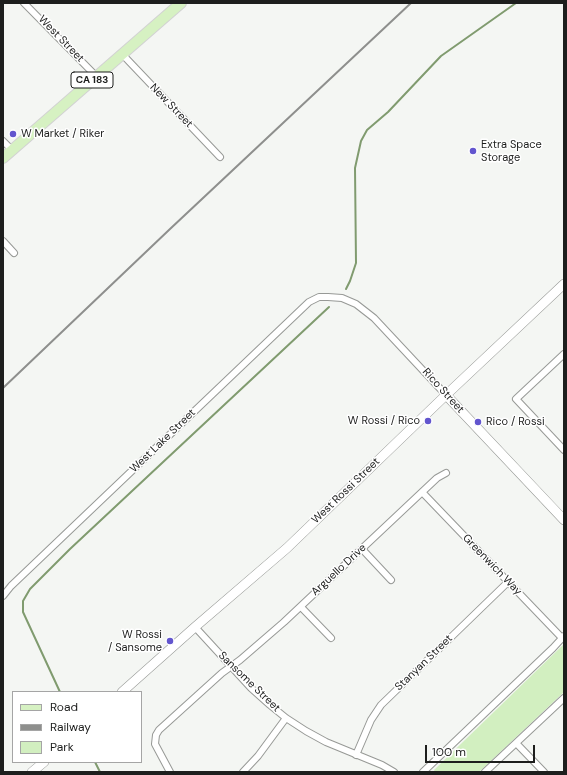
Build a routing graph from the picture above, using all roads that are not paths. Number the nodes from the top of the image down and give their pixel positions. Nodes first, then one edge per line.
1 (24, 3) edge
2 (181, 3) edge
3 (122, 54) junction
4 (96, 76) junction
5 (3, 141) edge
6 (12, 150) junction
7 (220, 157) dead end
8 (3, 158) edge
9 (3, 241) edge
10 (14, 253) dead end
11 (564, 284) edge
12 (328, 297) joint
13 (564, 354) edge
14 (446, 395) junction
15 (564, 450) edge
16 (446, 473) dead end
17 (422, 492) junction
18 (564, 520) edge
19 (362, 549) junction
20 (391, 580) dead end
21 (508, 582) junction
22 (3, 596) edge
23 (301, 607) junction
24 (195, 627) junction
25 (563, 637) edge
26 (331, 638) dead end
27 (231, 667) junction
28 (123, 691) edge
29 (564, 698) edge
30 (286, 718) junction
31 (516, 743) junction
32 (356, 755) junction
33 (43, 763) edge
34 (32, 772) edge
35 (170, 772) edge
36 (243, 772) edge
37 (394, 772) edge
38 (423, 772) edge
39 (485, 772) edge
40 (544, 772) edge

1 - 4 street, West Street
2 - 3 main road, CA 183
3 - 4 main road, CA 183
3 - 7 street, New Street
4 - 6 main road, CA 183
5 - 6 street
6 - 8 main road, CA 183
9 - 10 street
11 - 14 main road, West Rossi Street
12 - 14 street, Rico Street
12 - 22 street, West Lake Street
13 - 15 street
14 - 18 main road, Rico Street
14 - 24 main road, West Rossi Street
16 - 17 street, Arguello Drive
17 - 19 street, Arguello Drive
17 - 21 street, Greenwich Way
19 - 20 street
19 - 23 street, Arguello Drive
21 - 25 street, Greenwich Way
21 - 32 street, Stanyan Street
23 - 26 street
23 - 27 street, Arguello Drive
24 - 27 street, Sansome Street
24 - 28 main road, West Rossi Street
25 - 38 street
27 - 30 street, Sansome Street
27 - 35 street, Arguello Drive
29 - 31 street
30 - 32 street, Sansome Street
30 - 36 street
31 - 39 street
31 - 40 street
32 - 37 street, Sansome Street
33 - 34 main road

